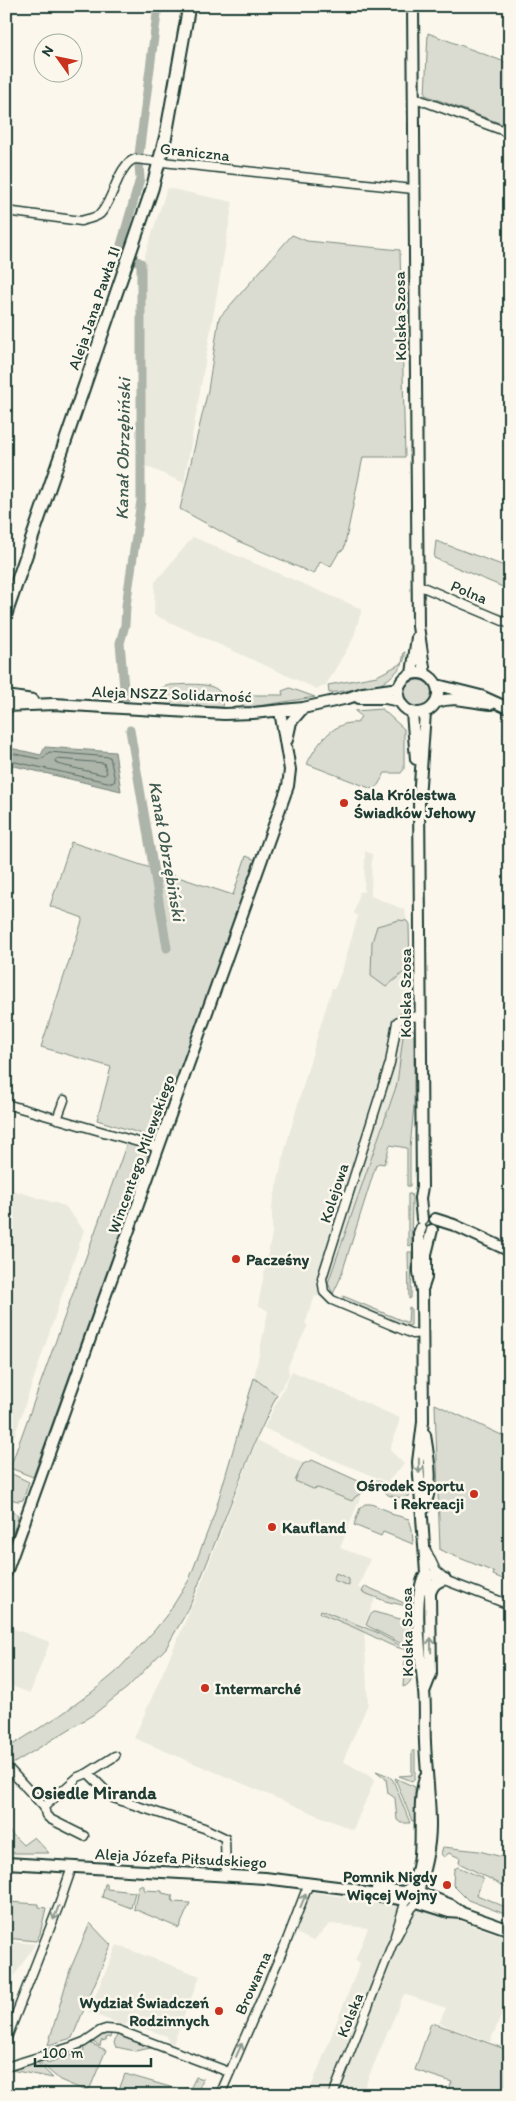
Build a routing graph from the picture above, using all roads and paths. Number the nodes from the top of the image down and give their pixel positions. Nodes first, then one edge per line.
1 (189, 6) edge
2 (413, 6) edge
3 (415, 98) junction
4 (510, 133) edge
5 (159, 162) junction
6 (413, 189) junction
7 (6, 211) edge
8 (418, 585) junction
9 (6, 614) edge
10 (510, 624) edge
11 (418, 626) junction
12 (412, 674) junction
13 (425, 674) junction
14 (437, 685) junction
15 (399, 688) junction
16 (6, 696) edge
17 (348, 698) junction
18 (400, 701) junction
19 (437, 702) junction
20 (54, 704) junction
21 (497, 705) junction
22 (6, 706) edge
23 (303, 708) junction
24 (510, 709) edge
25 (280, 710) junction
26 (425, 712) junction
27 (412, 713) junction
28 (287, 743) junction
29 (419, 798) junction
30 (420, 1016) junction
31 (64, 1100) dead end
32 (6, 1104) edge
33 (57, 1119) junction
34 (159, 1148) junction
35 (429, 1223) junction
36 (510, 1251) edge
37 (422, 1333) junction
38 (425, 1549) junction
39 (6, 1573) edge
40 (426, 1573) junction
41 (445, 1579) junction
42 (430, 1594) junction
43 (510, 1605) edge
44 (424, 1692) junction
45 (115, 1756) dead end
46 (10, 1770) dead end
47 (88, 1773) junction
48 (44, 1807) junction
49 (84, 1836) dead end
50 (6, 1863) edge
51 (72, 1866) junction
52 (226, 1875) junction
53 (309, 1882) junction
54 (412, 1896) junction
55 (510, 1930) edge
56 (6, 2040) edge
57 (6, 2067) edge
58 (230, 2072) junction
59 (220, 2095) edge
60 (333, 2095) edge

1 - 5 main road, Aleja Jana Pawła II
2 - 3 street, Kolska Szosa
3 - 4 street
3 - 6 street, Kolska Szosa
5 - 6 street, Graniczna
5 - 7 street, Graniczna
5 - 9 main road, Aleja Jana Pawła II
6 - 8 street, Kolska Szosa
8 - 10 street, Polna
8 - 11 street, Kolska Szosa
11 - 12 street, Kolska Szosa
11 - 13 street, Kolska Szosa
12 - 13 street
12 - 15 street
13 - 14 street
14 - 19 street
14 - 21 street
15 - 17 street, Aleja NSZZ Solidarność
15 - 18 street
16 - 20 street, Aleja NSZZ Solidarność
17 - 18 street, Aleja NSZZ Solidarność
17 - 23 street, Aleja NSZZ Solidarność
18 - 27 street
19 - 21 street
19 - 26 street
20 - 22 street, Aleja NSZZ Solidarność
20 - 25 street, Aleja NSZZ Solidarność
21 - 24 street
23 - 25 street, Aleja NSZZ Solidarność
23 - 28 street, Wincentego Milewskiego
25 - 28 street, Wincentego Milewskiego
26 - 27 street
26 - 29 street, Kolska Szosa
27 - 29 street, Kolska Szosa
28 - 34 street, Wincentego Milewskiego
29 - 30 street, Kolska Szosa
30 - 35 street, Kolska Szosa
30 - 37 street, Kolejowa
31 - 33 street
32 - 33 street
33 - 34 street
34 - 39 street, Wincentego Milewskiego
35 - 36 street
35 - 37 street, Kolska Szosa
37 - 38 street, Kolska Szosa
38 - 40 street, Kolska Szosa
38 - 41 street
40 - 41 street
40 - 42 street, Kolska Szosa
40 - 44 street, Kolska Szosa
41 - 42 street, Kolska Szosa
41 - 43 street
44 -> 42 street, Kolska Szosa
44 - 54 street, Kolska Szosa
45 - 47 street
46 - 48 street
47 - 48 street
47 - 52 street
48 - 49 street
50 - 51 street, Aleja Józefa Piłsudskiego
51 - 52 street, Aleja Józefa Piłsudskiego
51 -> 56 street
52 - 53 street, Aleja Józefa Piłsudskiego
53 - 54 street, Aleja Józefa Piłsudskiego
58 -> 53 street, Browarna
54 - 55 street, Aleja Józefa Piłsudskiego
54 - 60 street, Kolska
57 - 58 street
58 - 59 street, Browarna

